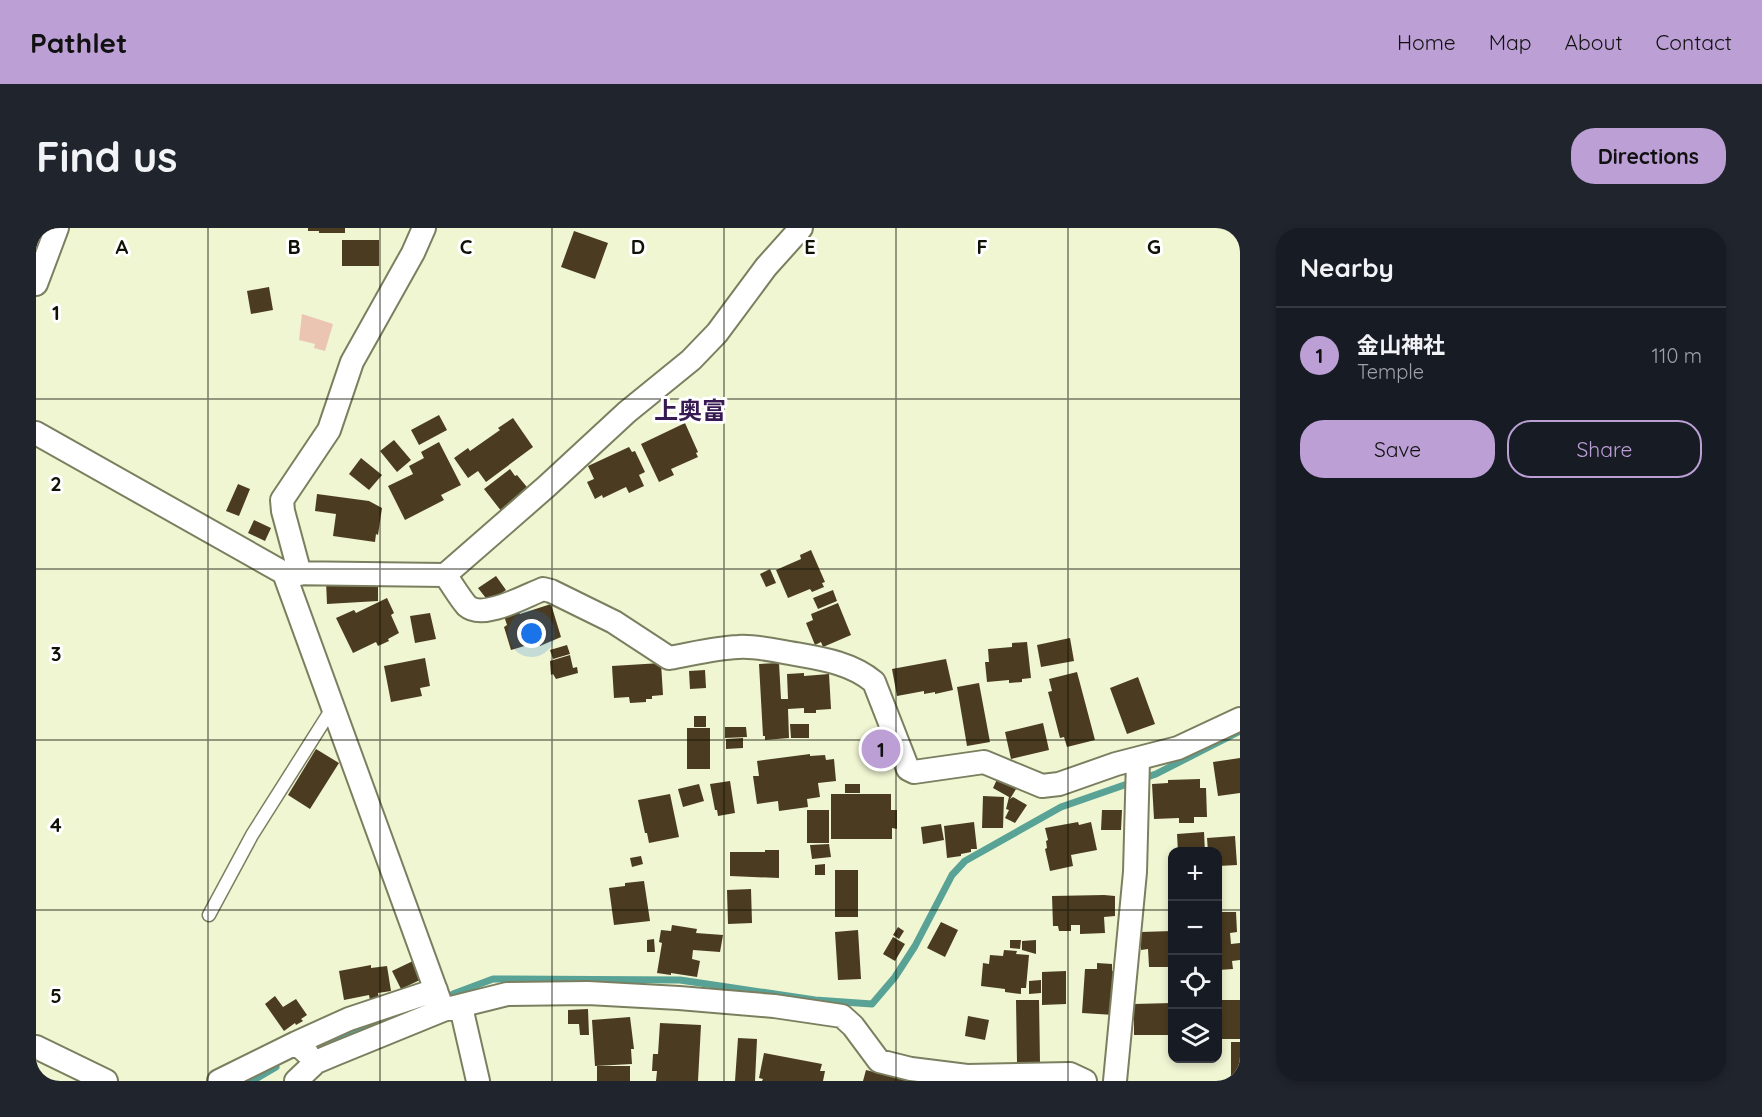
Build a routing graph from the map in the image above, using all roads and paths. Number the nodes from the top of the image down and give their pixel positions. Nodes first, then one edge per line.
1 (57, 228) edge
2 (424, 228) edge
3 (801, 228) edge
4 (36, 284) edge
5 (36, 433) edge
6 (292, 573) junction
7 (445, 575) junction
8 (333, 707) junction
9 (1240, 718) edge
10 (1138, 760) junction
11 (209, 915) dead end
12 (447, 1002) junction
13 (296, 1043) junction
14 (36, 1047) edge
15 (316, 1062) junction
16 (106, 1081) edge
17 (219, 1081) edge
18 (296, 1081) edge
19 (478, 1081) edge
20 (1085, 1081) edge
21 (1115, 1081) edge

1 - 4 street
2 - 6 street
3 - 7 street
5 - 6 street
6 - 7 street
6 - 8 street
7 - 10 street
8 - 11 lane
8 - 12 street
9 - 10 street
10 - 21 street
12 - 13 street
12 - 15 street
12 - 19 street
12 - 20 street
13 - 15 street
13 - 17 street
14 - 16 street
15 - 18 street

